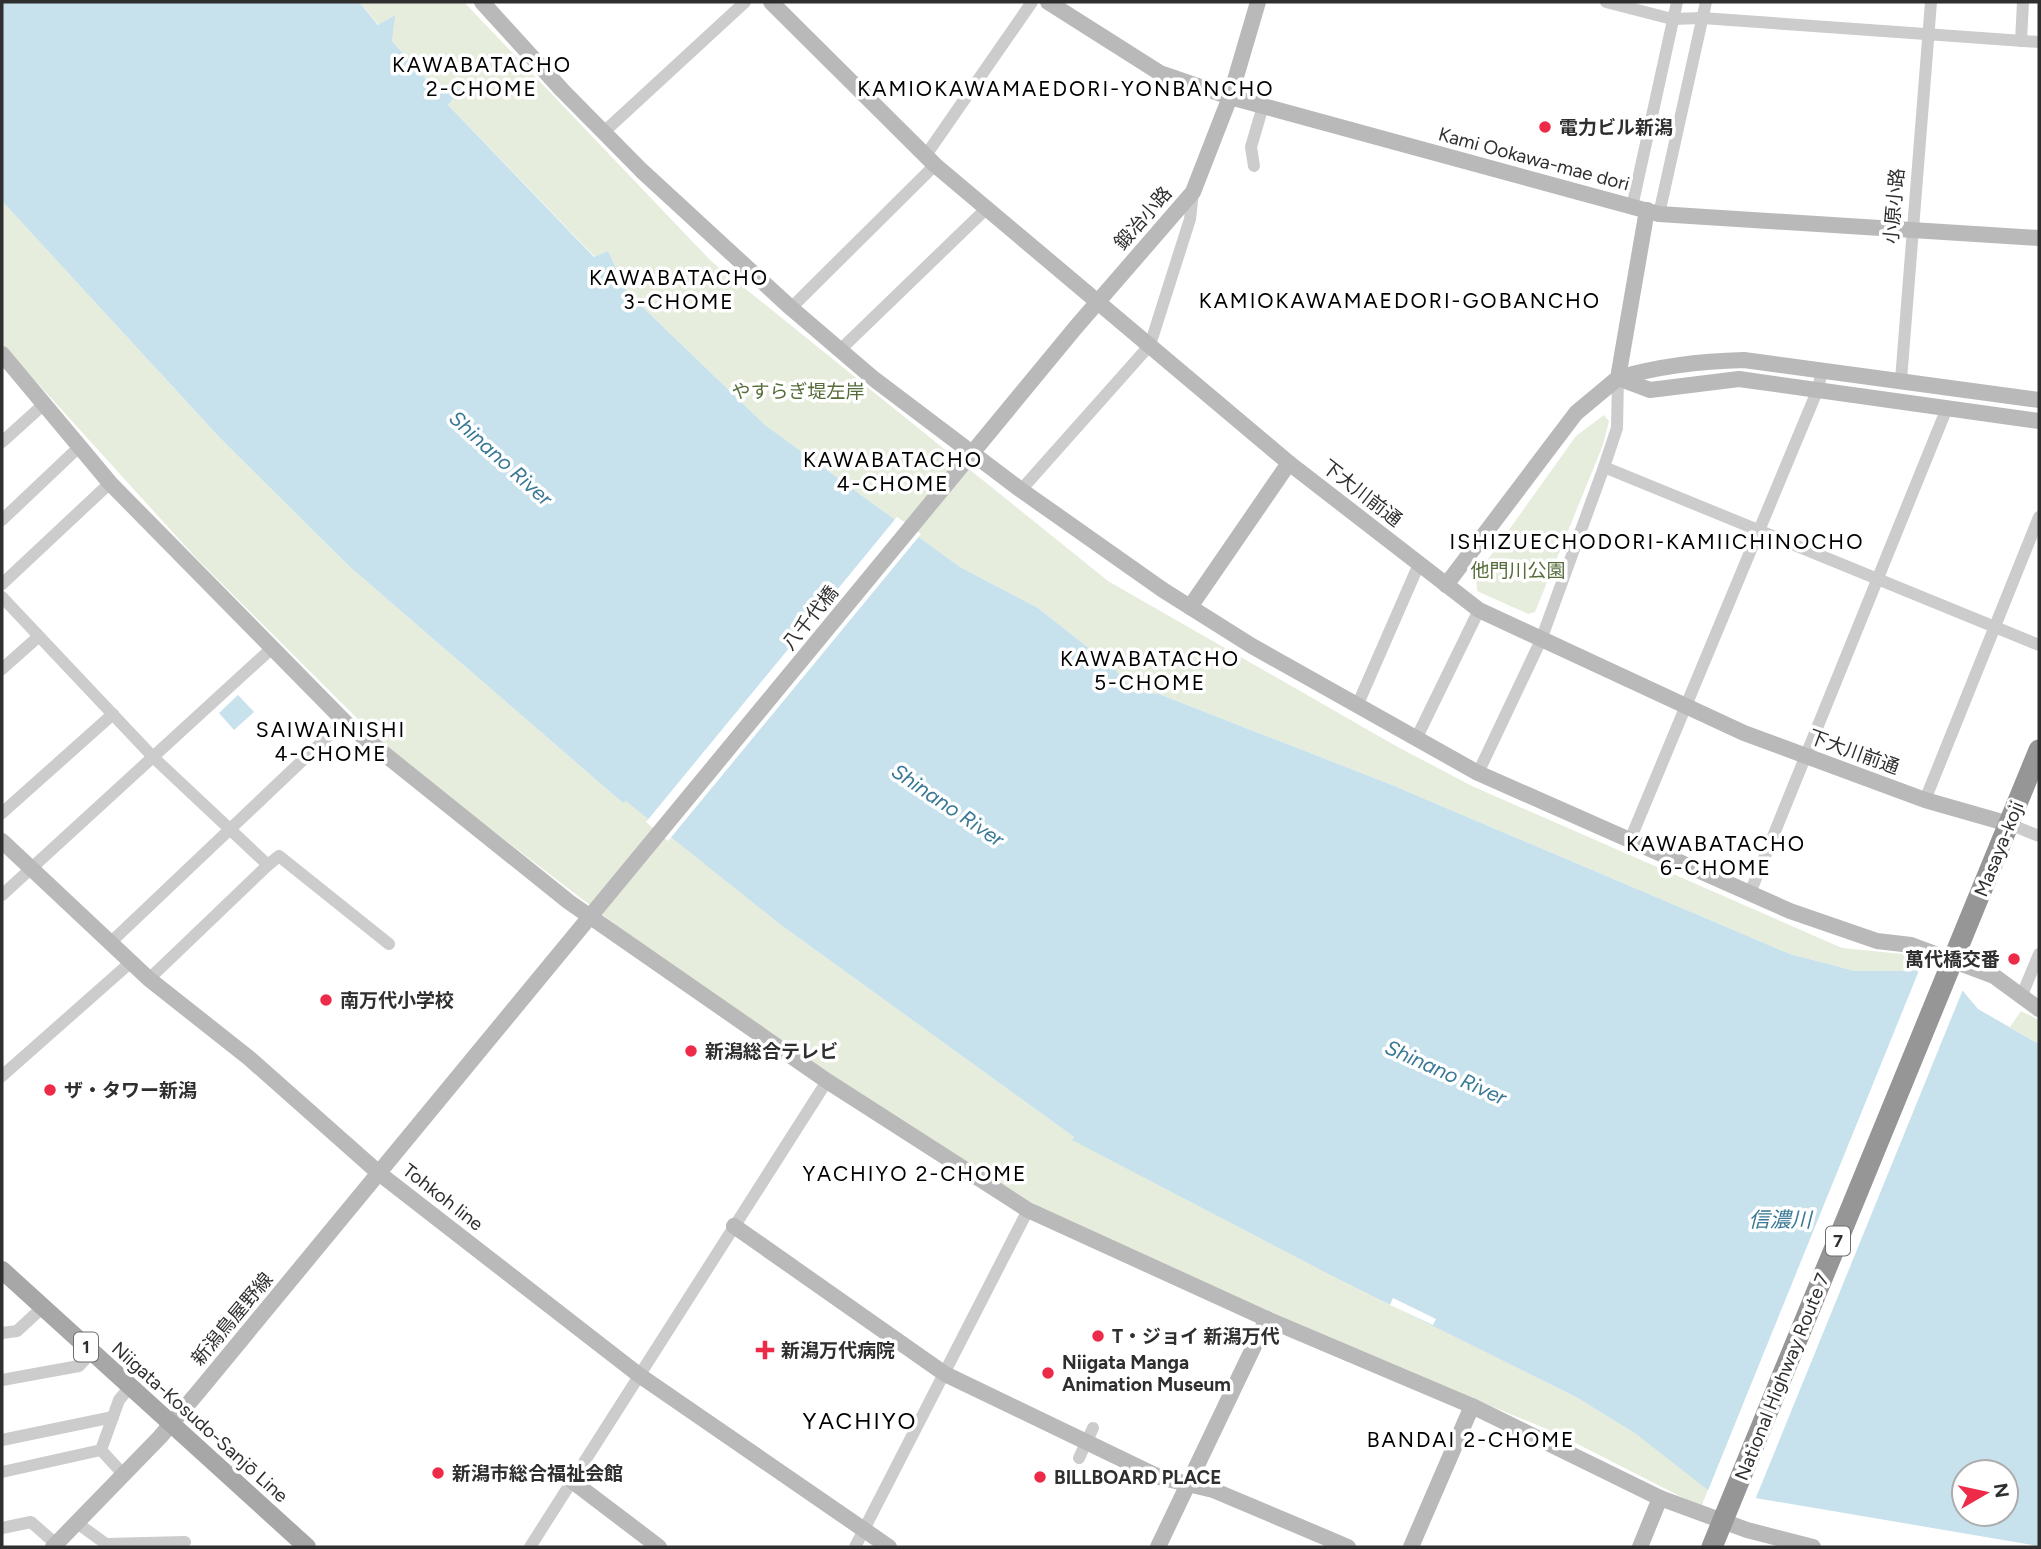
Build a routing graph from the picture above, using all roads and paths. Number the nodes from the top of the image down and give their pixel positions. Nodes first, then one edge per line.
1 (482, 2) edge
2 (744, 2) edge
3 (771, 2) edge
4 (1032, 2) edge
5 (1048, 2) edge
6 (1258, 2) edge
7 (1606, 2) edge
8 (1677, 2) edge
9 (1706, 2) edge
10 (1931, 2) edge
11 (2024, 2) edge
12 (1702, 18) junction
13 (1672, 19) junction
14 (1928, 35) junction
15 (2021, 41) junction
16 (2039, 42) edge
17 (1230, 97) junction
18 (1263, 106) junction
19 (606, 131) junction
20 (931, 160) junction
21 (1254, 166) dead end
22 (1193, 192) junction
23 (987, 208) junction
24 (1646, 210) junction
25 (1911, 230) junction
26 (2039, 238) edge
27 (1097, 303) junction
28 (790, 308) junction
29 (1076, 327) joint
30 (1150, 345) junction
31 (840, 350) junction
32 (2, 354) edge
33 (1822, 369) junction
34 (1618, 378) junction
35 (1901, 380) junction
36 (1818, 389) junction
37 (2039, 400) edge
38 (44, 404) junction
39 (1947, 408) junction
40 (2039, 421) edge
41 (2, 443) edge
42 (79, 447) junction
43 (1289, 463) junction
44 (1604, 467) junction
45 (110, 482) junction
46 (1021, 490) junction
47 (2039, 517) edge
48 (2, 520) edge
49 (1759, 530) junction
50 (1419, 564) junction
51 (1878, 579) junction
52 (2, 584) edge
53 (1447, 585) junction
54 (2, 597) edge
55 (1190, 607) junction
56 (1479, 610) junction
57 (1997, 627) junction
58 (38, 637) junction
59 (1541, 640) junction
60 (2039, 645) edge
61 (271, 649) junction
62 (2, 669) edge
63 (1357, 706) junction
64 (1685, 707) junction
65 (113, 714) junction
66 (344, 721) junction
67 (1416, 739) junction
68 (2039, 750) edge
69 (154, 758) junction
70 (1805, 758) junction
71 (1478, 773) junction
72 (1925, 800) junction
73 (2, 813) edge
74 (2009, 824) junction
75 (228, 830) junction
76 (2039, 836) edge
77 (1630, 840) junction
78 (2, 841) edge
79 (268, 865) junction
80 (32, 868) junction
81 (1750, 893) junction
82 (2, 895) edge
83 (110, 943) junction
84 (388, 944) dead end
85 (1958, 948) joint
86 (2039, 954) edge
87 (131, 962) junction
88 (149, 979) junction
89 (2022, 995) junction
90 (2039, 1009) edge
91 (3, 1073) edge
92 (827, 1081) junction
93 (380, 1174) junction
94 (1028, 1210) junction
95 (734, 1226) junction
96 (2, 1270) edge
97 (43, 1307) junction
98 (1267, 1319) junction
99 (2, 1334) edge
100 (92, 1352) junction
101 (946, 1374) junction
102 (639, 1375) junction
103 (2, 1380) edge
104 (130, 1387) junction
105 (1472, 1406) junction
106 (113, 1417) junction
107 (171, 1424) junction
108 (1093, 1428) dead end
109 (2, 1440) edge
110 (102, 1451) junction
111 (1079, 1458) dead end
112 (2, 1472) edge
113 (123, 1475) junction
114 (572, 1481) junction
115 (1188, 1484) junction
116 (1660, 1498) junction
117 (77, 1523) junction
118 (2, 1528) edge
119 (859, 1540) edge
120 (1714, 1540) edge
121 (184, 1542) dead end
122 (106, 1545) edge
123 (55, 1546) edge
124 (307, 1547) edge
125 (530, 1547) edge
126 (659, 1547) edge
127 (889, 1547) edge
128 (1158, 1547) edge
129 (1348, 1547) edge
130 (1411, 1547) edge
131 (1640, 1547) edge
132 (1813, 1547) edge

1 - 19 street
2 - 19 street
3 - 20 street, 下大川前通
4 - 20 street
5 - 17 street, Kami Ookawa-mae dori
6 - 17 street, 鍛冶小路
7 - 13 street
8 - 13 street
9 - 12 street
10 - 14 street, 小原小路
11 - 15 street
12 - 13 street
12 - 14 street
12 - 24 street
13 - 24 street
14 - 15 street
14 - 25 street, 小原小路
15 - 16 street
17 - 18 street, Kami Ookawa-mae dori
17 - 22 street, 鍛冶小路
18 - 21 street
18 - 24 street, Kami Ookawa-mae dori
19 - 28 street
20 - 23 street, 下大川前通
20 - 28 street
22 - 27 street, 鍛冶小路
22 - 30 street
23 - 27 street, 下大川前通
23 - 31 street
24 - 25 street, Kami Ookawa-mae dori
24 - 34 street
25 - 26 street, Kami Ookawa-mae dori
25 - 35 street, 小原小路
27 - 29 street, 鍛冶小路
27 - 30 street, 下大川前通
28 - 31 street
29 - 93 street, 八千代橋
30 - 43 street, 下大川前通
30 - 46 street
31 - 46 street
32 - 38 street
33 - 34 street
33 - 35 street
33 - 36 street
34 - 36 street
34 - 44 street
34 - 53 street
35 - 37 street
36 - 39 street
36 - 49 street
38 - 41 street
38 - 42 street
39 - 40 street
39 - 51 street
42 - 45 street
42 - 48 street
43 - 50 street, 下大川前通
43 - 55 street
44 - 49 street
44 - 59 street
45 - 52 street
45 - 61 street
46 - 55 street
47 - 57 street
49 - 51 street
49 - 64 street
50 - 53 street, 下大川前通
50 - 63 street
51 - 57 street
51 - 70 street
53 - 56 street, 下大川前通
54 - 58 street
55 - 63 street
56 - 59 street, 下大川前通
56 - 67 street
57 - 60 street
57 - 72 street
58 - 62 street
58 - 65 street
59 - 64 street, 下大川前通
59 - 71 street
61 - 66 street
61 - 69 street
63 - 67 street
64 - 70 street, 下大川前通
64 - 77 street
65 - 69 street
65 - 73 street
66 - 75 street
66 - 92 street
67 - 71 street
68 - 74 highway, Masaya-koji / 7
69 - 75 street
69 - 80 street
70 - 72 street, 下大川前通
70 - 81 street
71 - 77 street
72 - 74 street, 下大川前通
74 - 76 street, 下大川前通
74 - 85 highway, Masaya-koji / 7
75 - 79 street
75 - 83 street
77 - 81 street
78 - 80 street, Tohkoh line
79 - 84 street
79 - 88 street
80 - 82 street
80 - 83 street, Tohkoh line
81 - 89 street
83 - 87 street, Tohkoh line
85 - 120 highway, National Highway Route 7 / 7
86 - 89 street
87 - 88 street, Tohkoh line
87 - 91 street
88 - 93 street, Tohkoh line
89 - 90 street
92 - 94 street
92 - 95 street
93 - 102 street, Tohkoh line
93 - 107 street, 新潟鳥屋野線
94 - 98 street
94 - 101 street
95 - 101 street
95 - 102 street
96 - 97 main road, Niigata-Kosudo-Sanjō Line / 1
97 - 99 street
97 - 100 main road, Niigata-Kosudo-Sanjō Line / 1
98 - 105 street
98 - 115 street
100 - 103 street
100 - 104 main road, Niigata-Kosudo-Sanjō Line / 1
101 - 115 street
101 - 119 street
102 - 114 street
102 - 119 street, Tohkoh line
104 - 106 street
104 - 107 main road, Niigata-Kosudo-Sanjō Line / 1
105 - 116 street
105 - 130 street
106 - 109 street
106 - 110 street
107 - 113 street, 新潟鳥屋野線
107 - 124 main road, Niigata-Kosudo-Sanjō Line / 1
108 - 111 street
110 - 112 street
110 - 113 street
113 - 117 street, 新潟鳥屋野線
114 - 125 street
114 - 126 street
115 - 128 street
115 - 129 street
116 - 131 street
116 - 132 street
117 - 122 street
117 - 123 street, 新潟鳥屋野線
118 - 123 street
119 - 127 street, Tohkoh line
121 - 122 street

